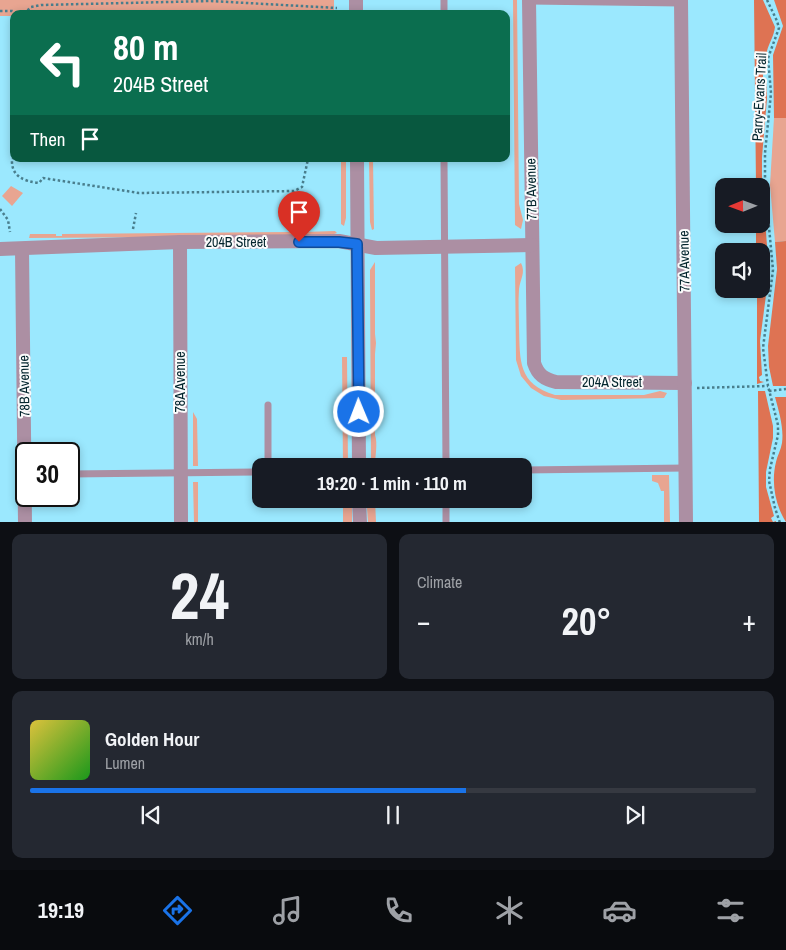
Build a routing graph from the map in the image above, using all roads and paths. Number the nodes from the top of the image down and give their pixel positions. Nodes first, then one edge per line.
1 (767, 0) edge
2 (211, 1) edge
3 (529, 1) edge
4 (681, 2) edge
5 (337, 8) dead end
6 (27, 10) edge
7 (12, 162) edge
8 (307, 162) edge
9 (357, 162) edge
10 (444, 162) edge
11 (139, 193) junction
12 (138, 199) dead end
13 (0, 209) edge
14 (136, 213) dead end
15 (133, 229) dead end
16 (10, 232) dead end
17 (180, 242) junction
18 (357, 244) junction
19 (532, 245) junction
20 (445, 246) junction
21 (0, 249) edge
22 (22, 249) junction
23 (541, 376) joint
24 (691, 385) junction
25 (768, 386) junction
26 (786, 389) edge
27 (769, 392) junction
28 (268, 405) dead end
29 (25, 442) edge
30 (268, 458) edge
31 (359, 458) edge
32 (446, 458) edge
33 (686, 468) junction
34 (532, 470) edge
35 (252, 472) edge
36 (181, 473) junction
37 (80, 474) edge
38 (26, 507) edge
39 (359, 508) edge
40 (446, 508) edge
41 (26, 522) edge
42 (181, 522) edge
43 (360, 522) edge
44 (446, 522) edge
45 (686, 522) edge
46 (780, 522) edge

1 - 25 path, Parry-Evans Trail
2 - 5 path
2 - 6 path
3 - 4 lane
3 - 19 street, 77B Avenue
4 - 24 street, 77A Avenue
7 - 11 path
8 - 11 path
9 - 18 street
10 - 20 lane
11 - 12 path
13 - 16 path
14 - 15 path
17 - 18 street, 204B Street
17 - 22 street, 204B Street
17 - 36 street, 78A Avenue
18 - 20 street, 204B Street
18 - 31 street
19 - 20 street, 204B Street
19 - 23 street, 77B Avenue
20 - 32 lane
21 - 22 street, 204B Street
22 - 29 street, 78B Avenue
23 - 24 street, 204A Street
24 - 25 path
24 - 33 street, 77A Avenue
25 - 27 path, Parry-Evans Trail
26 - 27 path
27 - 46 path, Parry-Evans Trail
28 - 30 lane
33 - 34 lane
33 - 45 street, 77A Avenue
35 - 36 lane
36 - 37 lane
36 - 42 street, 78A Avenue
38 - 41 street, 78B Avenue
39 - 43 street
40 - 44 lane

